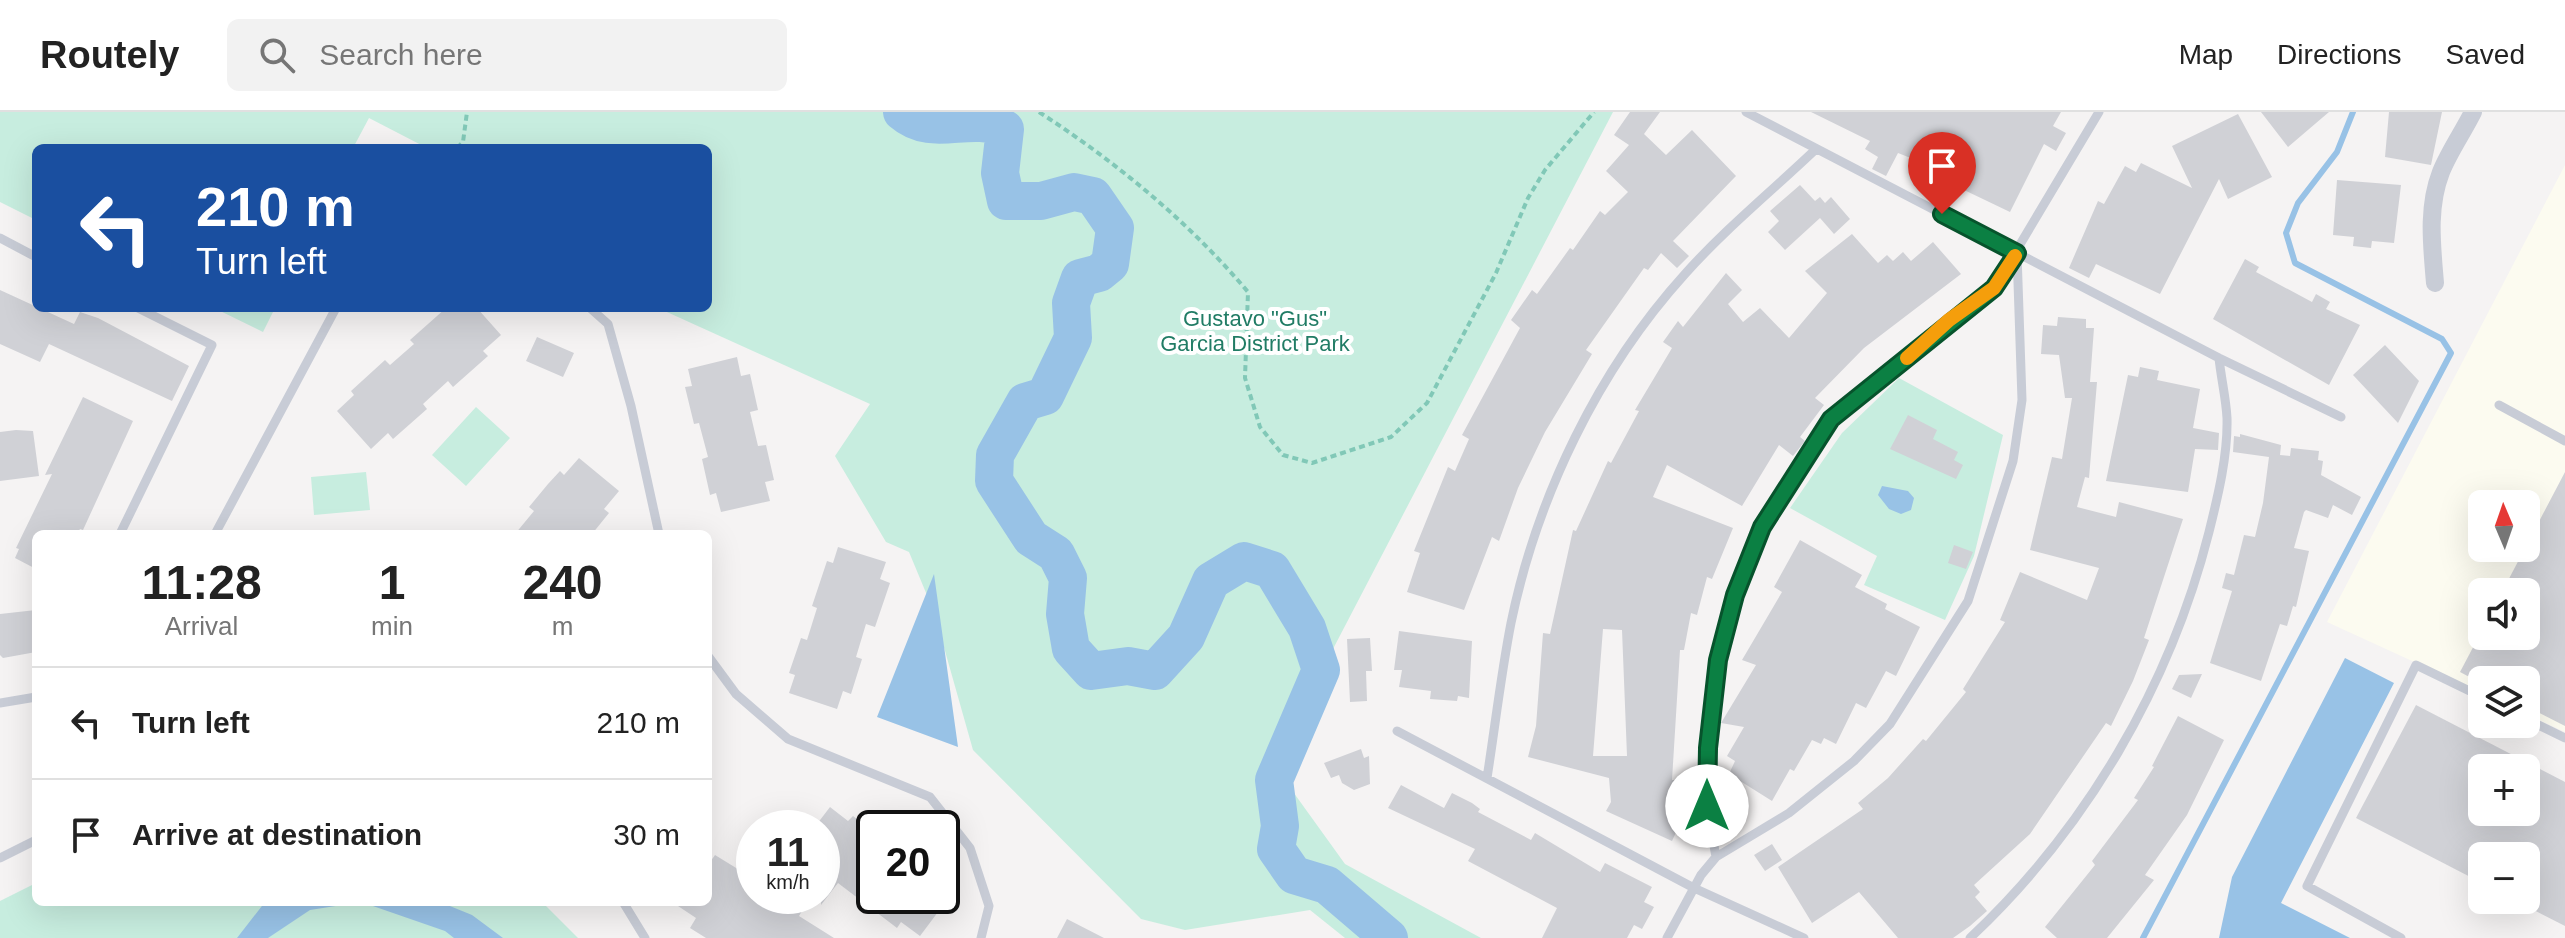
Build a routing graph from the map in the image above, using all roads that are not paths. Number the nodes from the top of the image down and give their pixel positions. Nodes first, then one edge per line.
1 (1746, 112) edge
2 (2099, 112) edge
3 (2473, 112) edge
4 (1816, 149) junction
5 (0, 238) edge
6 (2017, 253) junction
7 (32, 255) edge
8 (2435, 283) dead end
9 (146, 312) edge
10 (334, 312) edge
11 (594, 312) edge
12 (2219, 358) junction
13 (2499, 405) dead end
14 (2341, 417) dead end
15 (2565, 441) edge
16 (122, 530) edge
17 (217, 530) edge
18 (658, 530) edge
19 (712, 661) edge
20 (2468, 690) edge
21 (32, 698) edge
22 (0, 703) edge
23 (2540, 726) edge
24 (1397, 731) dead end
25 (2565, 738) edge
26 (1487, 778) junction
27 (32, 842) edge
28 (1716, 857) junction
29 (0, 858) edge
30 (1694, 888) junction
31 (625, 906) edge
32 (645, 938) edge
33 (981, 938) edge
34 (1667, 938) edge
35 (1804, 938) edge
36 (1970, 938) edge
37 (2401, 938) edge

1 - 4 lane
2 - 6 lane
3 - 8 street
4 - 6 lane
4 - 26 lane
5 - 7 lane
6 - 12 lane
6 - 28 lane
6 - 28 lane
9 - 16 lane
10 - 17 lane
11 - 18 lane
12 - 14 lane
12 - 36 lane
13 - 15 lane
19 - 33 lane
20 - 37 lane
21 - 22 lane
23 - 25 lane
24 - 26 lane
26 - 30 lane
27 - 29 lane
28 - 30 lane
30 - 34 lane
30 - 35 lane
31 - 32 lane

